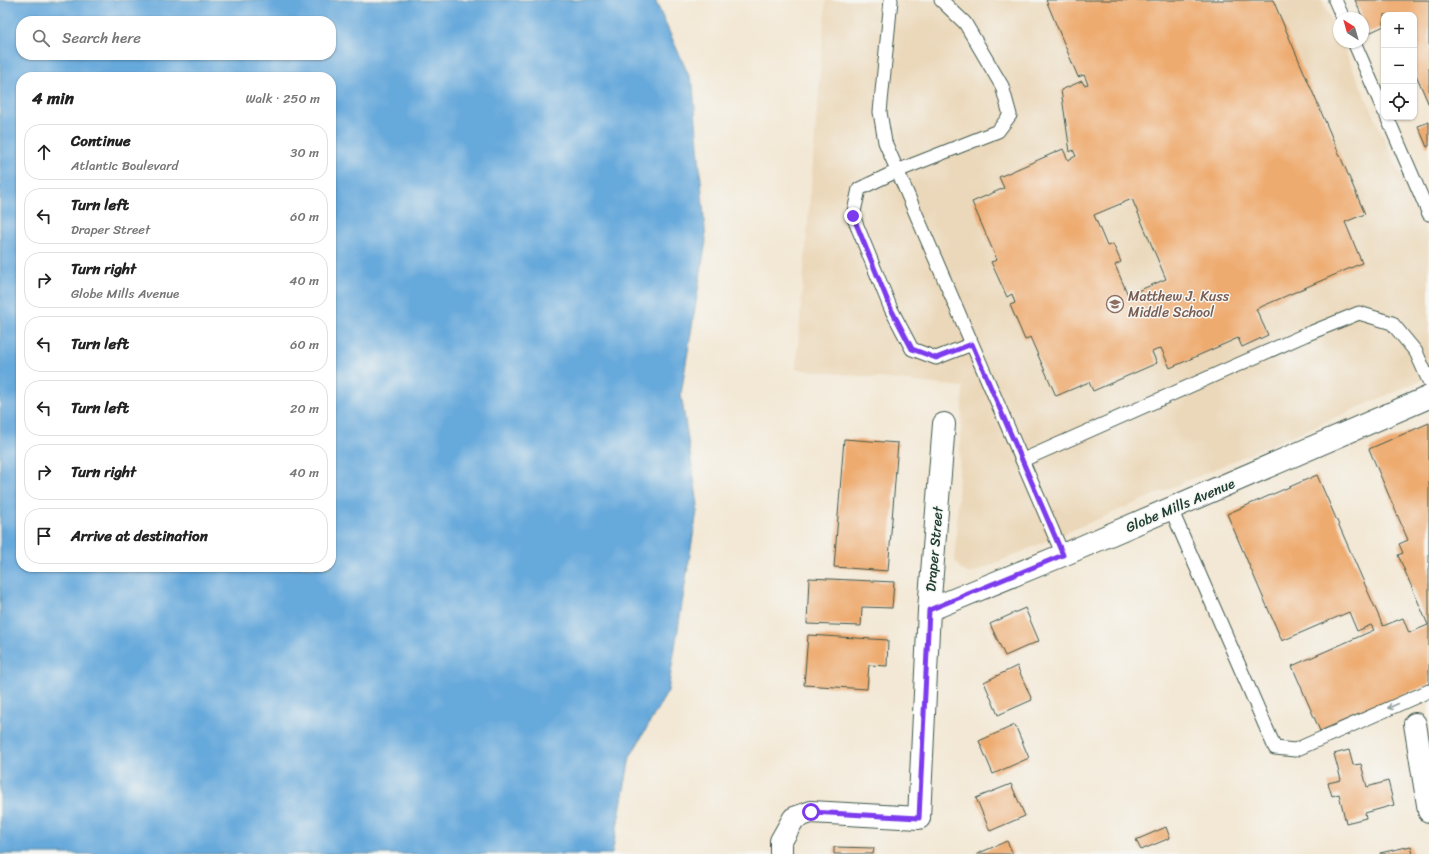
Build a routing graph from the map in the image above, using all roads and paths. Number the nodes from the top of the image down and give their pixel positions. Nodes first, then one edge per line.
1 (891, 0) edge
2 (941, 0) edge
3 (1335, 0) edge
4 (1340, 12) edge
5 (1357, 48) edge
6 (1381, 104) edge
7 (1388, 120) edge
8 (897, 171) junction
9 (1429, 214) edge
10 (972, 344) junction
11 (1429, 381) edge
12 (1429, 397) edge
13 (944, 424) dead end
14 (1023, 460) junction
15 (1171, 509) junction
16 (1063, 555) junction
17 (929, 610) junction
18 (1429, 691) edge
19 (1415, 724) dead end
20 (1429, 811) edge
21 (781, 854) edge

1 - 8 lane
2 - 8 lane
3 - 4 lane
5 - 6 lane
7 - 9 lane
8 - 10 lane
8 - 10 lane
10 - 14 lane
11 - 14 lane
12 - 15 street, Globe Mills Avenue
13 - 17 street, Draper Street
14 - 16 lane
15 - 16 street, Globe Mills Avenue
18 -> 15 lane
16 - 17 street, Globe Mills Avenue
17 - 21 street, Draper Street
19 - 20 street

